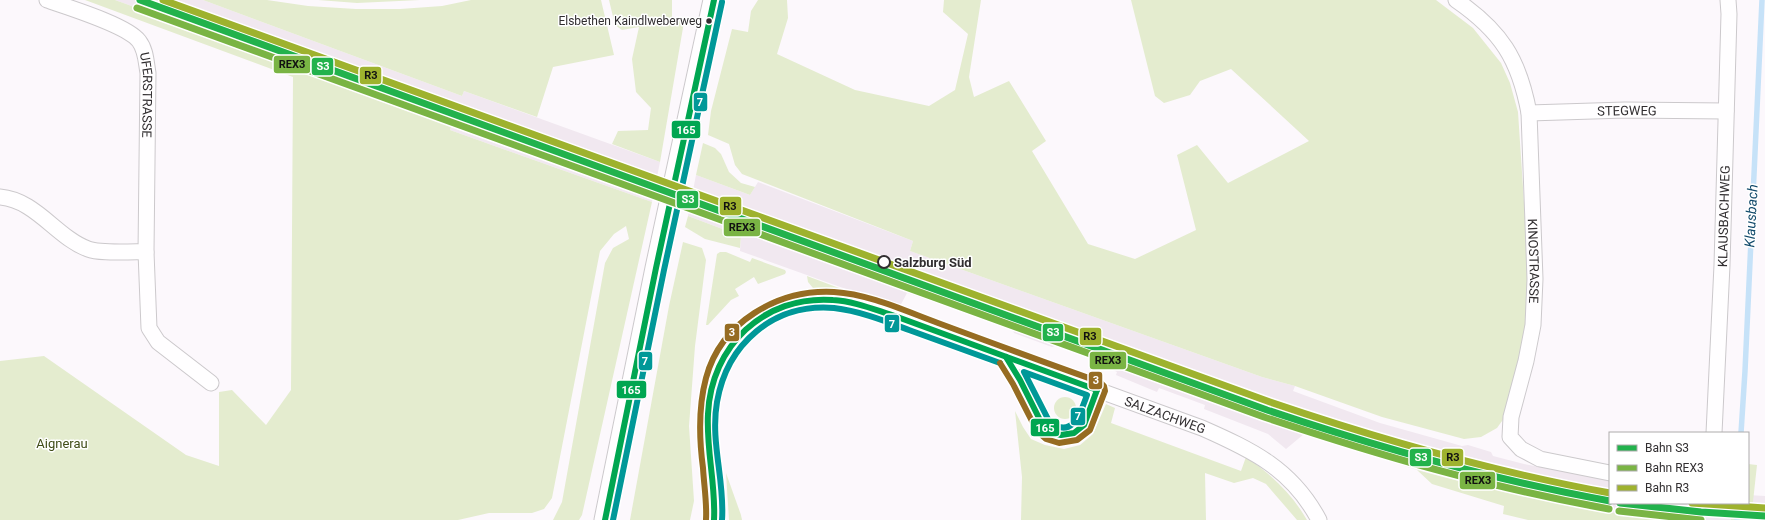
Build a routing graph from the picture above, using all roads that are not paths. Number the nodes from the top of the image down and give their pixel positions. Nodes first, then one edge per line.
1 (47, 0) edge
2 (714, 0) edge
3 (1456, 0) edge
4 (1728, 0) edge
5 (1726, 111) junction
6 (1529, 113) junction
7 (0, 197) edge
8 (146, 252) junction
9 (211, 383) dead end
10 (1714, 432) edge
11 (1609, 473) edge
12 (605, 520) edge
13 (714, 520) edge
14 (1319, 520) edge

1 - 8 street, UFERSTRASSE
2 - 12 main road
3 - 6 street, KINOSTRASSE
4 - 5 street, KLAUSBACHWEG
5 - 6 street, STEGWEG
5 - 10 street, KLAUSBACHWEG
6 - 11 street, KINOSTRASSE
7 - 8 street
8 - 9 street, UFERSTRASSE
13 - 14 street, SALZACHWEG

